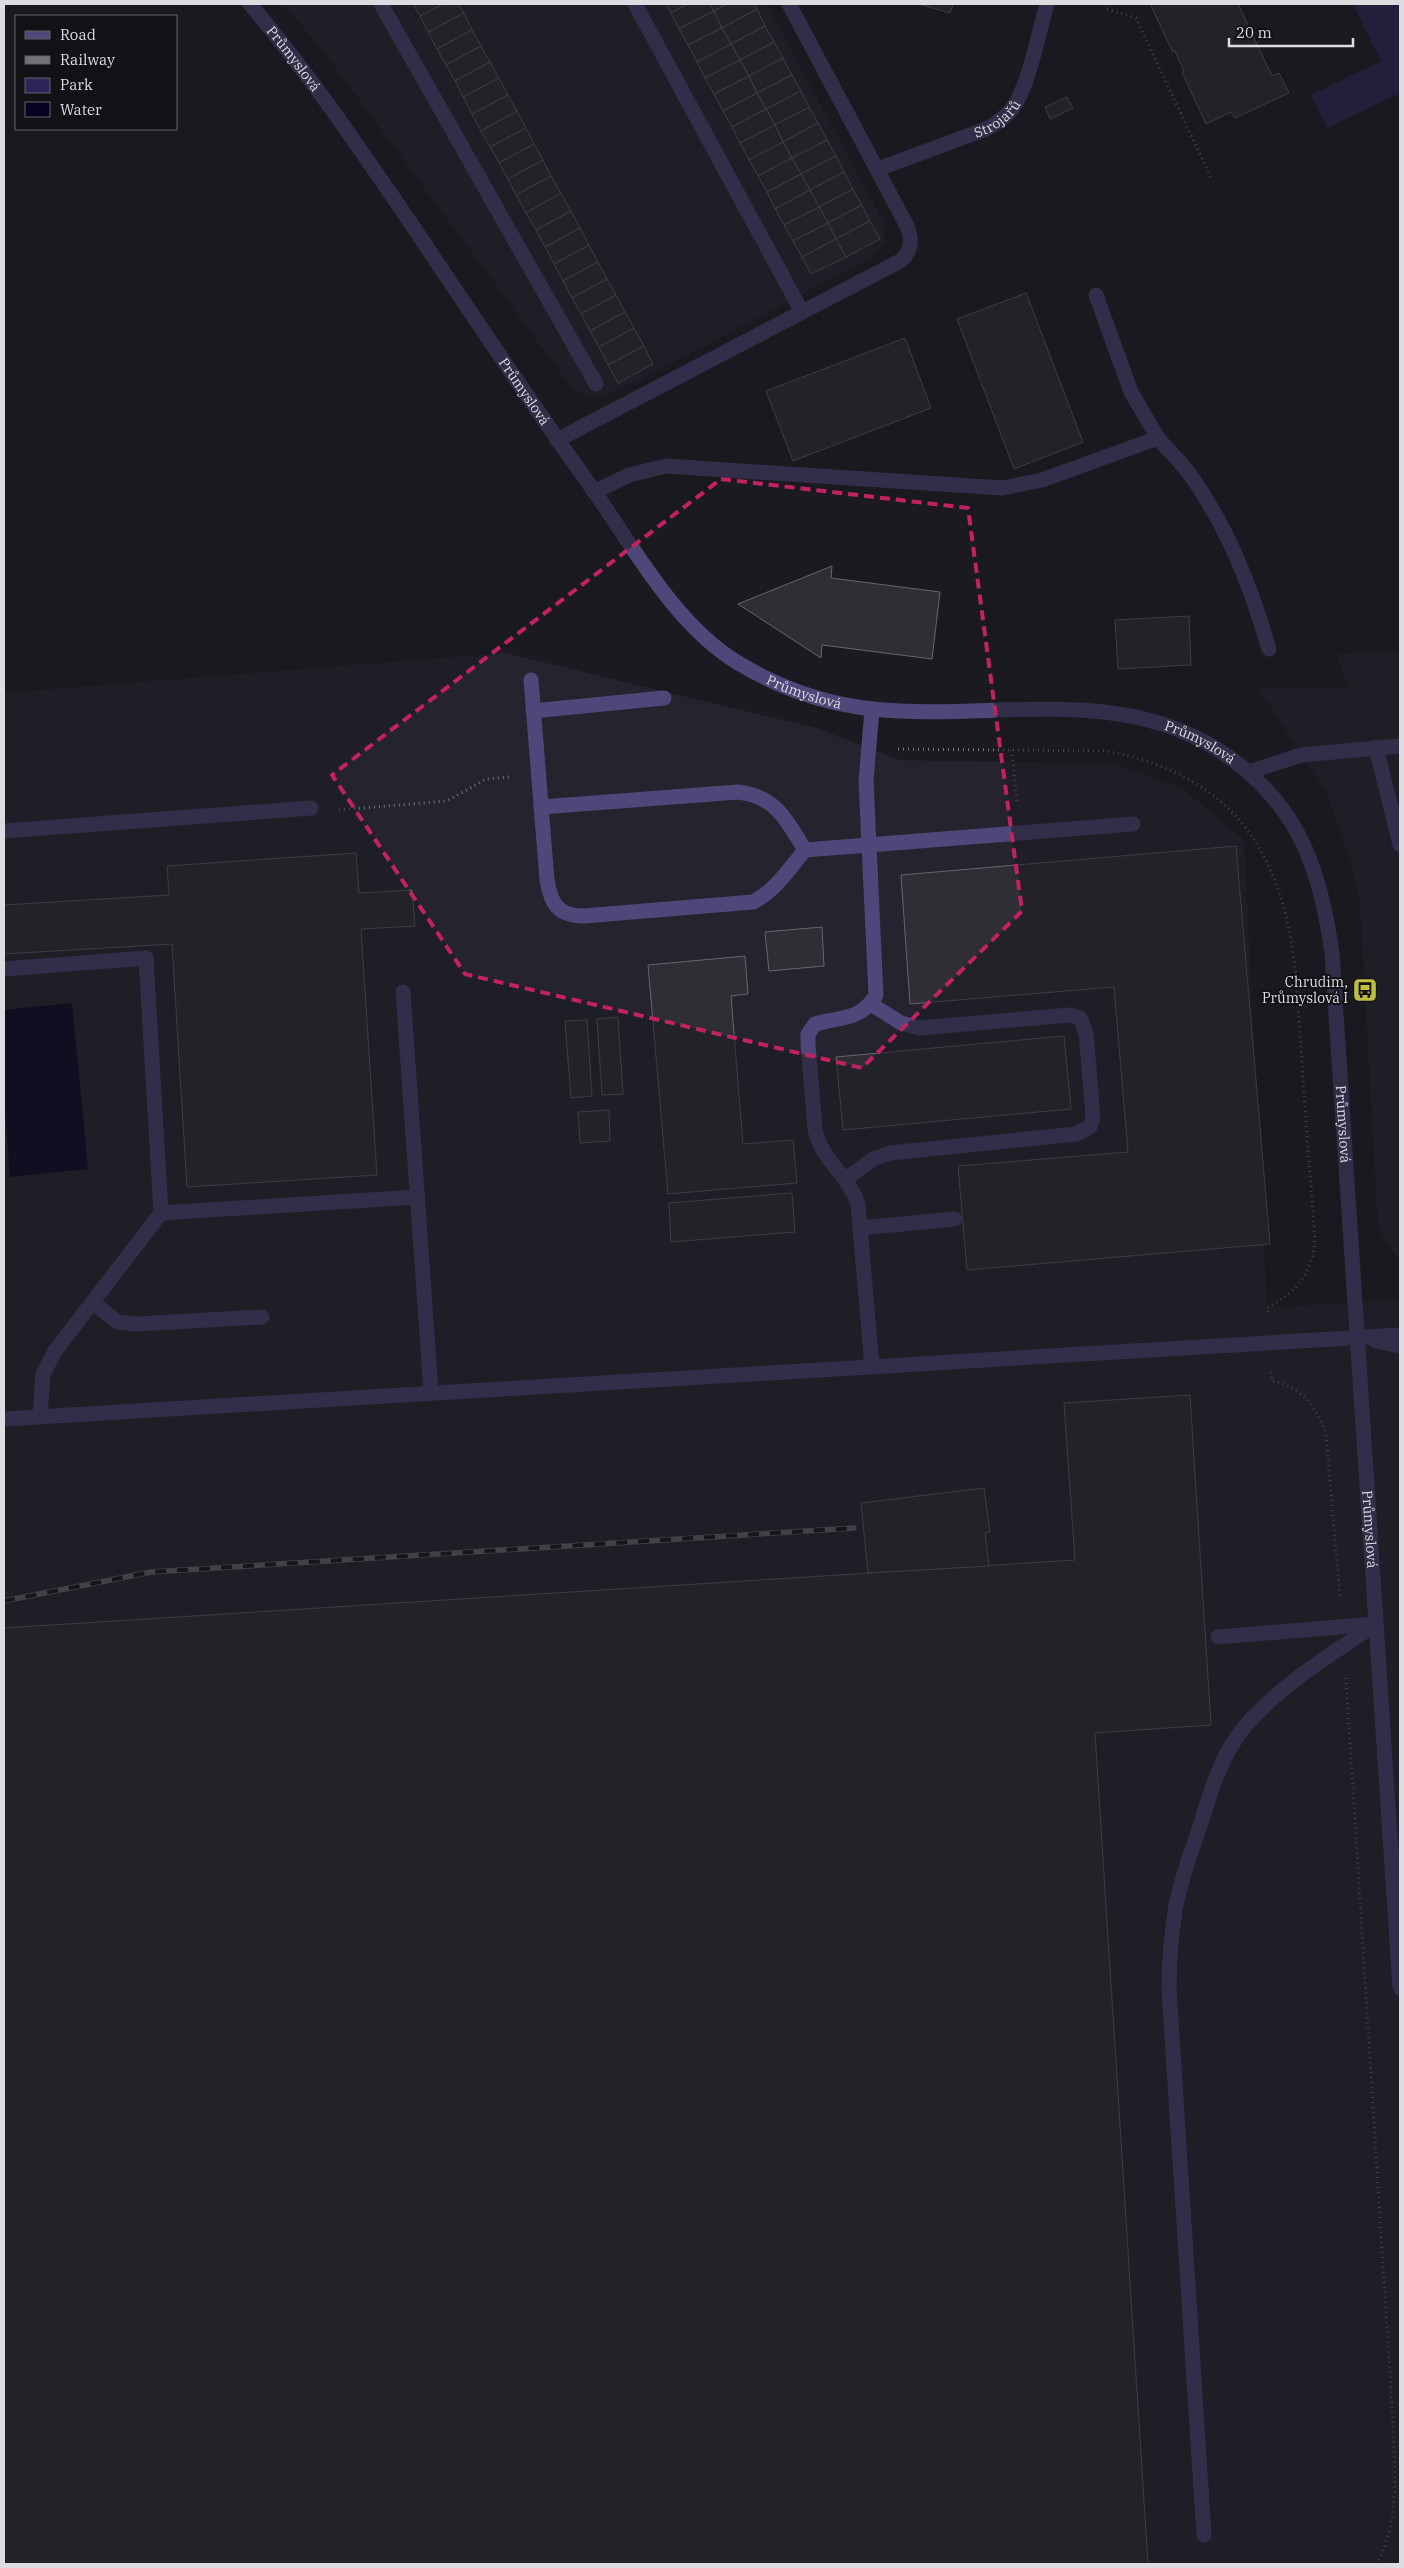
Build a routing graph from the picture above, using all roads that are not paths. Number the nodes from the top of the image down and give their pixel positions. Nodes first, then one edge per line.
1 (250, 4) edge
2 (381, 4) edge
3 (635, 4) edge
4 (789, 4) edge
5 (1047, 4) edge
6 (878, 169) junction
7 (1096, 295) dead end
8 (802, 312) junction
9 (596, 384) dead end
10 (1158, 438) junction
11 (557, 440) junction
12 (594, 492) junction
13 (1269, 649) dead end
14 (531, 680) dead end
15 (664, 698) dead end
16 (872, 708) junction
17 (533, 711) junction
18 (1400, 746) edge
19 (1376, 747) junction
20 (1249, 772) junction
21 (541, 807) junction
22 (311, 808) road end
23 (1133, 824) dead end
24 (4, 831) edge
25 (869, 845) junction
26 (1400, 846) edge
27 (805, 850) junction
28 (4, 969) edge
29 (404, 992) dead end
30 (871, 1004) junction
31 (846, 1179) junction
32 (417, 1197) junction
33 (161, 1214) junction
34 (956, 1218) dead end
35 (860, 1228) junction
36 (93, 1303) junction
37 (262, 1317) dead end
38 (1400, 1335) edge
39 (1358, 1337) junction
40 (1400, 1346) edge
41 (872, 1367) junction
42 (432, 1392) junction
43 (40, 1417) junction
44 (4, 1419) edge
45 (1376, 1624) junction
46 (1218, 1637) dead end
47 (1400, 1988) edge
48 (1204, 2535) dead end

1 - 11 street, Průmyslová
2 - 9 street
3 - 8 street
4 - 6 street
5 - 6 street, Strojařů
6 - 8 street
7 - 10 street
8 - 11 street
10 - 12 street
10 - 13 street
11 - 12 street, Průmyslová
12 - 16 street, Průmyslová
14 - 17 street
15 - 17 street
16 - 20 street, Průmyslová
16 - 25 street
17 - 21 street
18 - 19 street
19 - 20 street
19 - 26 street
20 - 39 street, Průmyslová
21 - 27 street
21 - 27 street
22 - 24 street
23 - 25 street
25 - 27 street
25 - 30 street
28 - 33 street
29 - 32 street
30 - 31 street
30 - 31 street
31 - 35 street
32 - 33 street
32 - 42 street
33 - 36 street
34 - 35 street
35 - 41 street
36 - 37 street
36 - 43 street
38 - 39 street
39 - 40 street
39 - 41 street
39 - 45 street, Průmyslová
41 - 42 street
42 - 43 street
43 - 44 street
45 - 46 street
45 - 47 street, Průmyslová
45 - 48 street

